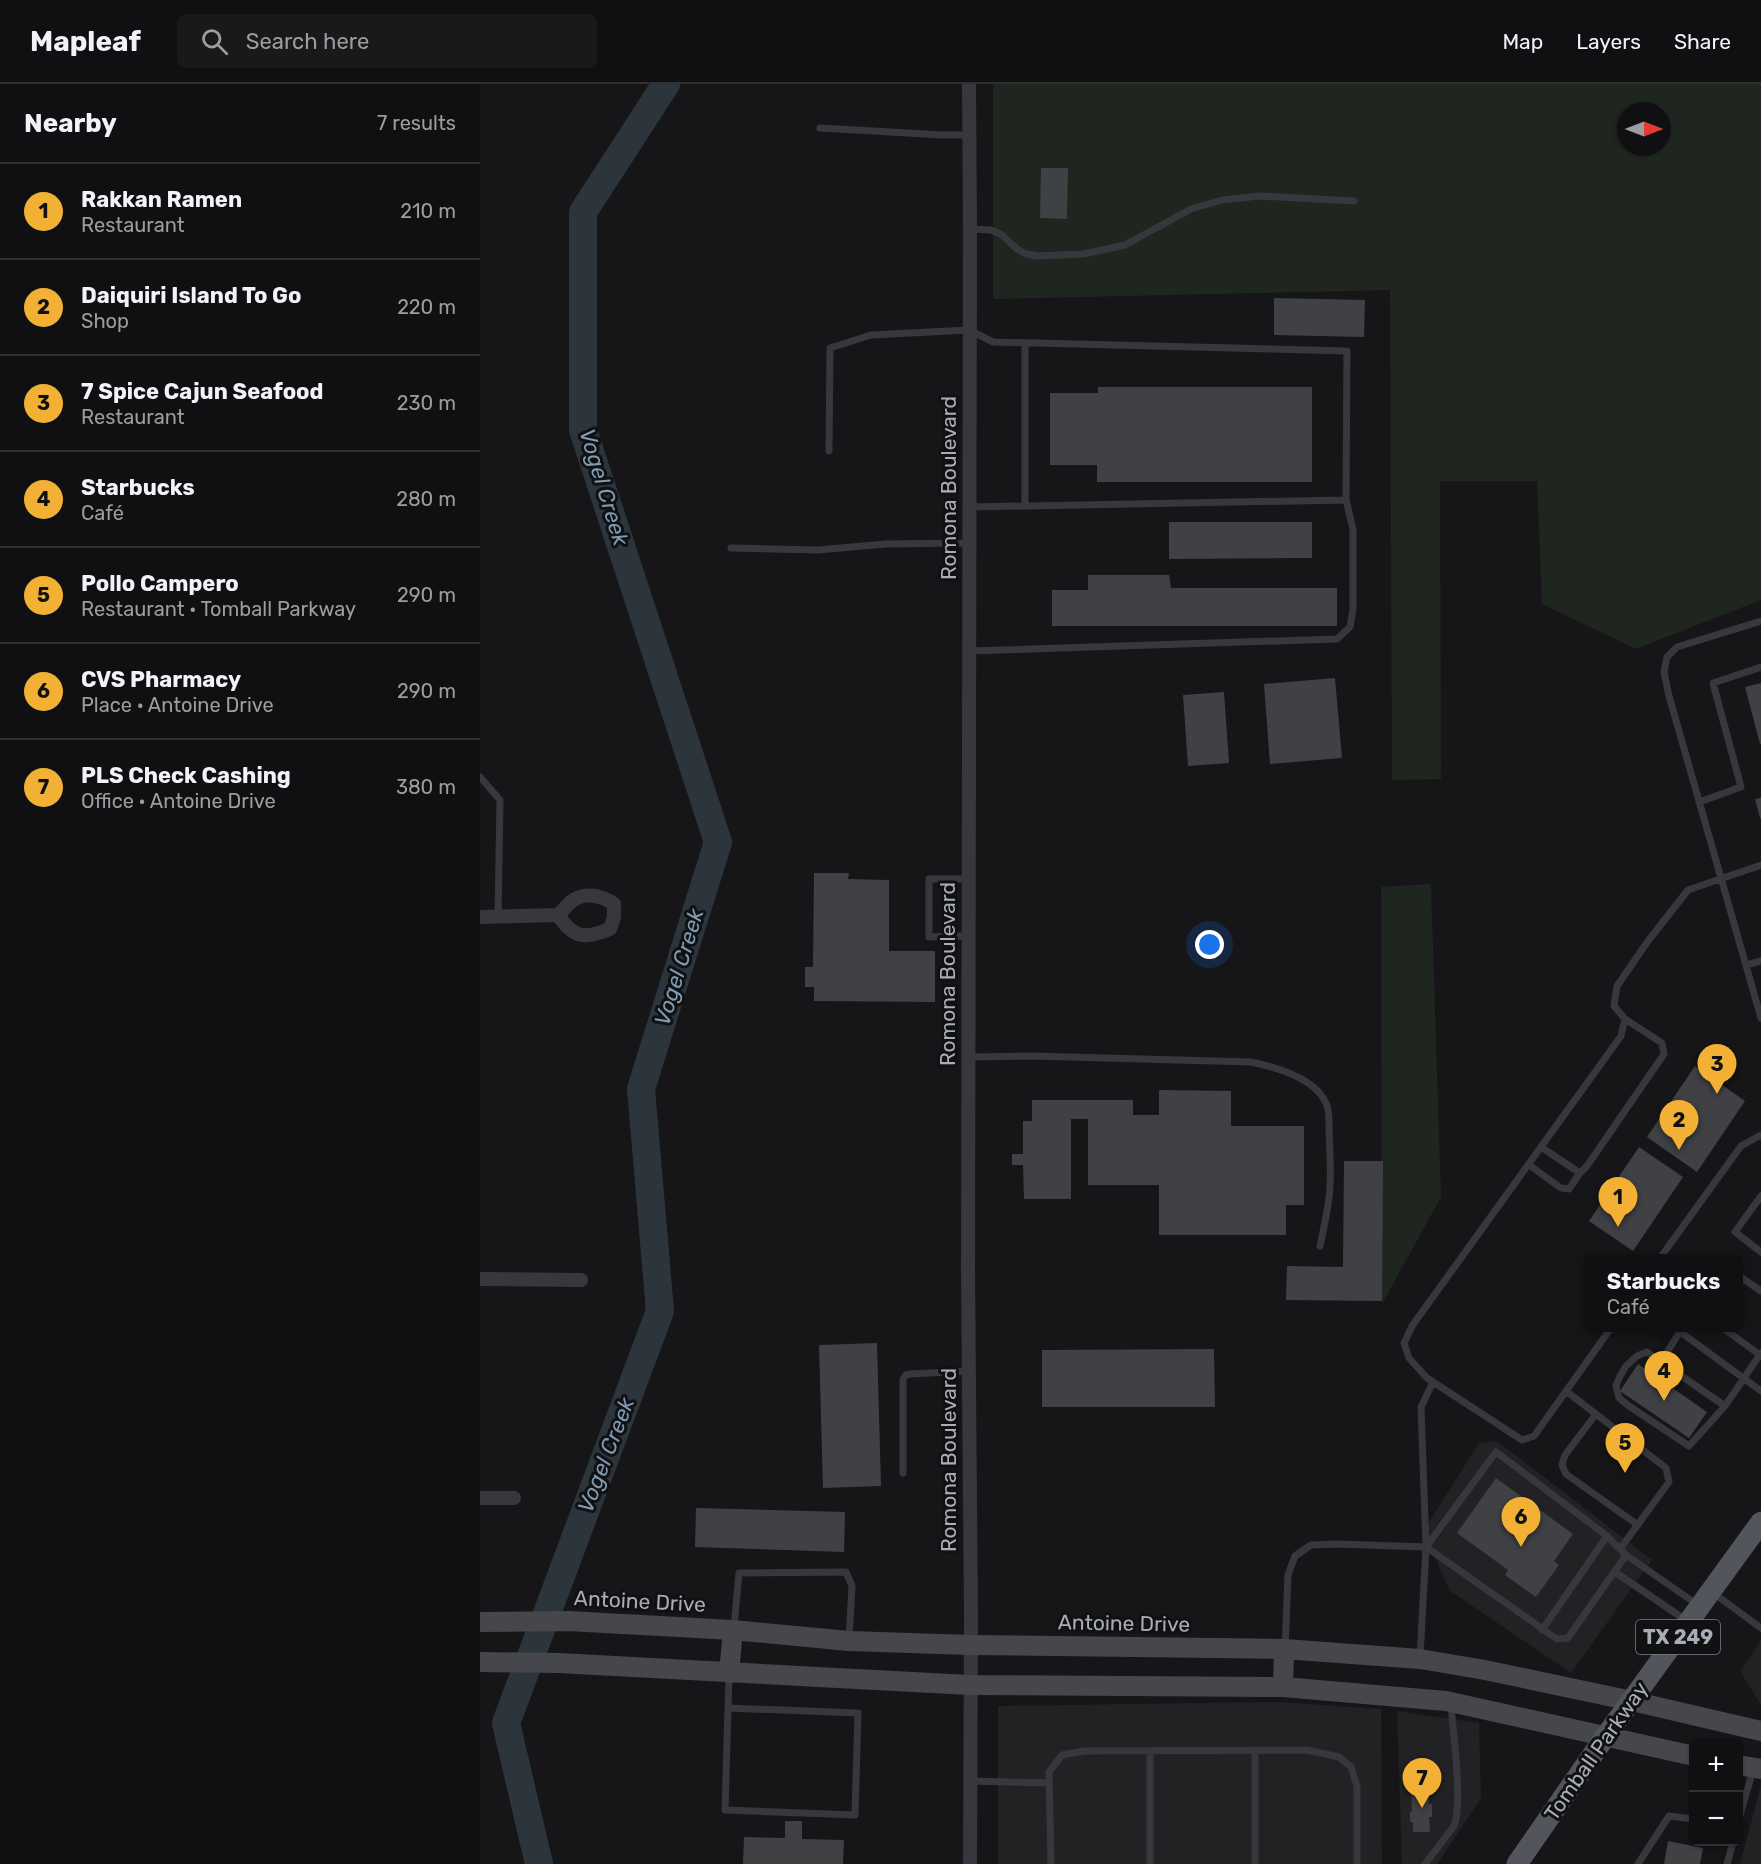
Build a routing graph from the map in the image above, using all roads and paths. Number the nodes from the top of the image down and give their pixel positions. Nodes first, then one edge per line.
1 (969, 84) edge
2 (820, 128) dead end
3 (969, 135) junction
4 (1354, 201) dead end
5 (970, 229) junction
6 (969, 330) junction
7 (1025, 343) junction
8 (829, 450) dead end
9 (1346, 500) junction
10 (1025, 506) junction
11 (969, 507) junction
12 (968, 543) junction
13 (731, 548) dead end
14 (1761, 621) edge
15 (968, 651) junction
16 (1761, 667) edge
17 (480, 777) edge
18 (1699, 802) junction
19 (1761, 865) edge
20 (968, 879) junction
21 (1721, 879) junction
22 (558, 915) dead end
23 (498, 916) junction
24 (480, 917) edge
25 (968, 936) junction
26 (1761, 961) edge
27 (1746, 965) junction
28 (1761, 1018) edge
29 (1625, 1019) junction
30 (968, 1057) junction
31 (1761, 1135) edge
32 (1541, 1147) junction
33 (1528, 1165) junction
34 (1580, 1173) junction
35 (1761, 1196) edge
36 (1320, 1246) dead end
37 (1761, 1252) edge
38 (1663, 1254) edge
39 (480, 1279) edge
40 (1743, 1279) edge
41 (581, 1280) dead end
42 (1761, 1291) edge
43 (1608, 1332) edge
44 (1677, 1332) edge
45 (1683, 1332) edge
46 (1729, 1332) edge
47 (1760, 1354) edge
48 (1661, 1362) junction
49 (968, 1371) junction
50 (1743, 1377) junction
51 (1433, 1382) junction
52 (1761, 1390) edge
53 (1566, 1391) junction
54 (1725, 1406) junction
55 (1596, 1414) junction
56 (903, 1473) dead end
57 (480, 1498) edge
58 (514, 1498) dead end
59 (1761, 1522) edge
60 (1638, 1525) junction
61 (1607, 1536) junction
62 (1426, 1547) junction
63 (1623, 1552) junction
64 (1615, 1572) junction
65 (1700, 1607) junction
66 (480, 1622) edge
67 (1761, 1628) edge
68 (733, 1630) junction
69 (1542, 1630) junction
70 (849, 1641) junction
71 (970, 1645) junction
72 (1284, 1649) junction
73 (1420, 1659) junction
74 (485, 1662) edge
75 (729, 1673) junction
76 (970, 1685) junction
77 (1283, 1687) junction
78 (1632, 1701) junction
79 (1451, 1702) junction
80 (728, 1708) junction
81 (1761, 1731) edge
82 (1605, 1737) junction
83 (1255, 1750) junction
84 (1150, 1751) junction
85 (1689, 1755) edge
86 (1751, 1767) edge
87 (970, 1781) junction
88 (1049, 1783) junction
89 (1743, 1801) edge
90 (1689, 1818) edge
91 (1732, 1846) edge
92 (970, 1864) edge
93 (1051, 1864) edge
94 (1150, 1864) edge
95 (1255, 1864) edge
96 (1357, 1864) edge
97 (1425, 1864) edge
98 (1517, 1864) edge
99 (1638, 1864) edge
100 (1727, 1864) edge

1 - 3 street, Romona Boulevard
2 - 3 lane
3 - 5 street, Romona Boulevard
4 - 5 lane
5 - 6 street, Romona Boulevard
6 - 7 lane
6 - 8 lane
6 - 11 street, Romona Boulevard
7 - 9 lane
7 - 10 lane
9 - 10 lane
9 - 15 lane
10 - 11 lane
11 - 12 street, Romona Boulevard
12 - 13 lane
12 - 15 street, Romona Boulevard
14 - 18 lane
15 - 20 street, Romona Boulevard
16 - 18 lane
17 - 23 lane
18 - 21 lane
19 - 21 lane
20 - 25 street, Romona Boulevard
20 - 25 lane
21 - 27 lane
21 - 29 lane
22 - 23 street
23 - 24 street
25 - 30 street, Romona Boulevard
26 - 27 lane
27 - 28 lane
29 - 32 lane
29 - 34 lane
30 - 36 lane
30 - 49 street, Romona Boulevard
31 - 38 lane
32 - 33 lane
32 - 34 lane
33 - 34 lane
33 - 51 lane
35 - 37 lane
39 - 41 street
40 - 42 lane
43 - 53 lane
44 - 48 lane
45 - 50 lane
46 - 47 lane
47 - 50 lane
48 - 54 lane
48 - 54 lane
49 - 56 lane
49 - 71 street, Romona Boulevard
50 - 52 lane
50 - 54 lane
51 - 53 lane
51 - 62 lane
53 - 55 lane
55 - 60 lane
55 - 60 lane
57 - 58 street
59 - 65 main road, Tomball Parkway / TX 249
60 - 63 lane
61 - 62 lane
61 - 63 lane
61 - 69 lane
62 - 69 lane
62 - 72 lane
62 - 73 lane
63 - 64 lane
63 - 65 lane
64 - 65 lane
64 - 69 lane
65 - 67 lane
65 - 78 main road, Tomball Parkway / TX 249
66 - 68 main road, Antoine Drive
68 - 70 main road, Antoine Drive
68 - 70 lane
68 - 75 main road
70 - 71 main road, Antoine Drive
71 - 72 main road, Antoine Drive
71 - 76 street, Romona Boulevard
72 - 73 main road, Antoine Drive
72 - 77 main road
73 - 78 main road, Antoine Drive
74 - 75 main road
75 - 76 main road
75 - 80 lane
76 - 77 main road
76 - 87 street, Romona Boulevard
77 - 79 main road
78 - 81 main road, Antoine Drive
78 - 82 main road, Tomball Parkway / TX 249
79 - 82 main road
79 - 97 lane
80 - 80 lane
82 - 85 main road
82 - 98 main road, Tomball Parkway / TX 249
83 - 84 lane
83 - 95 lane
83 - 96 lane
84 - 88 lane
84 - 94 lane
86 - 89 lane
87 - 88 lane
87 - 92 street, Romona Boulevard
88 - 93 lane
90 - 99 lane
91 - 100 lane

